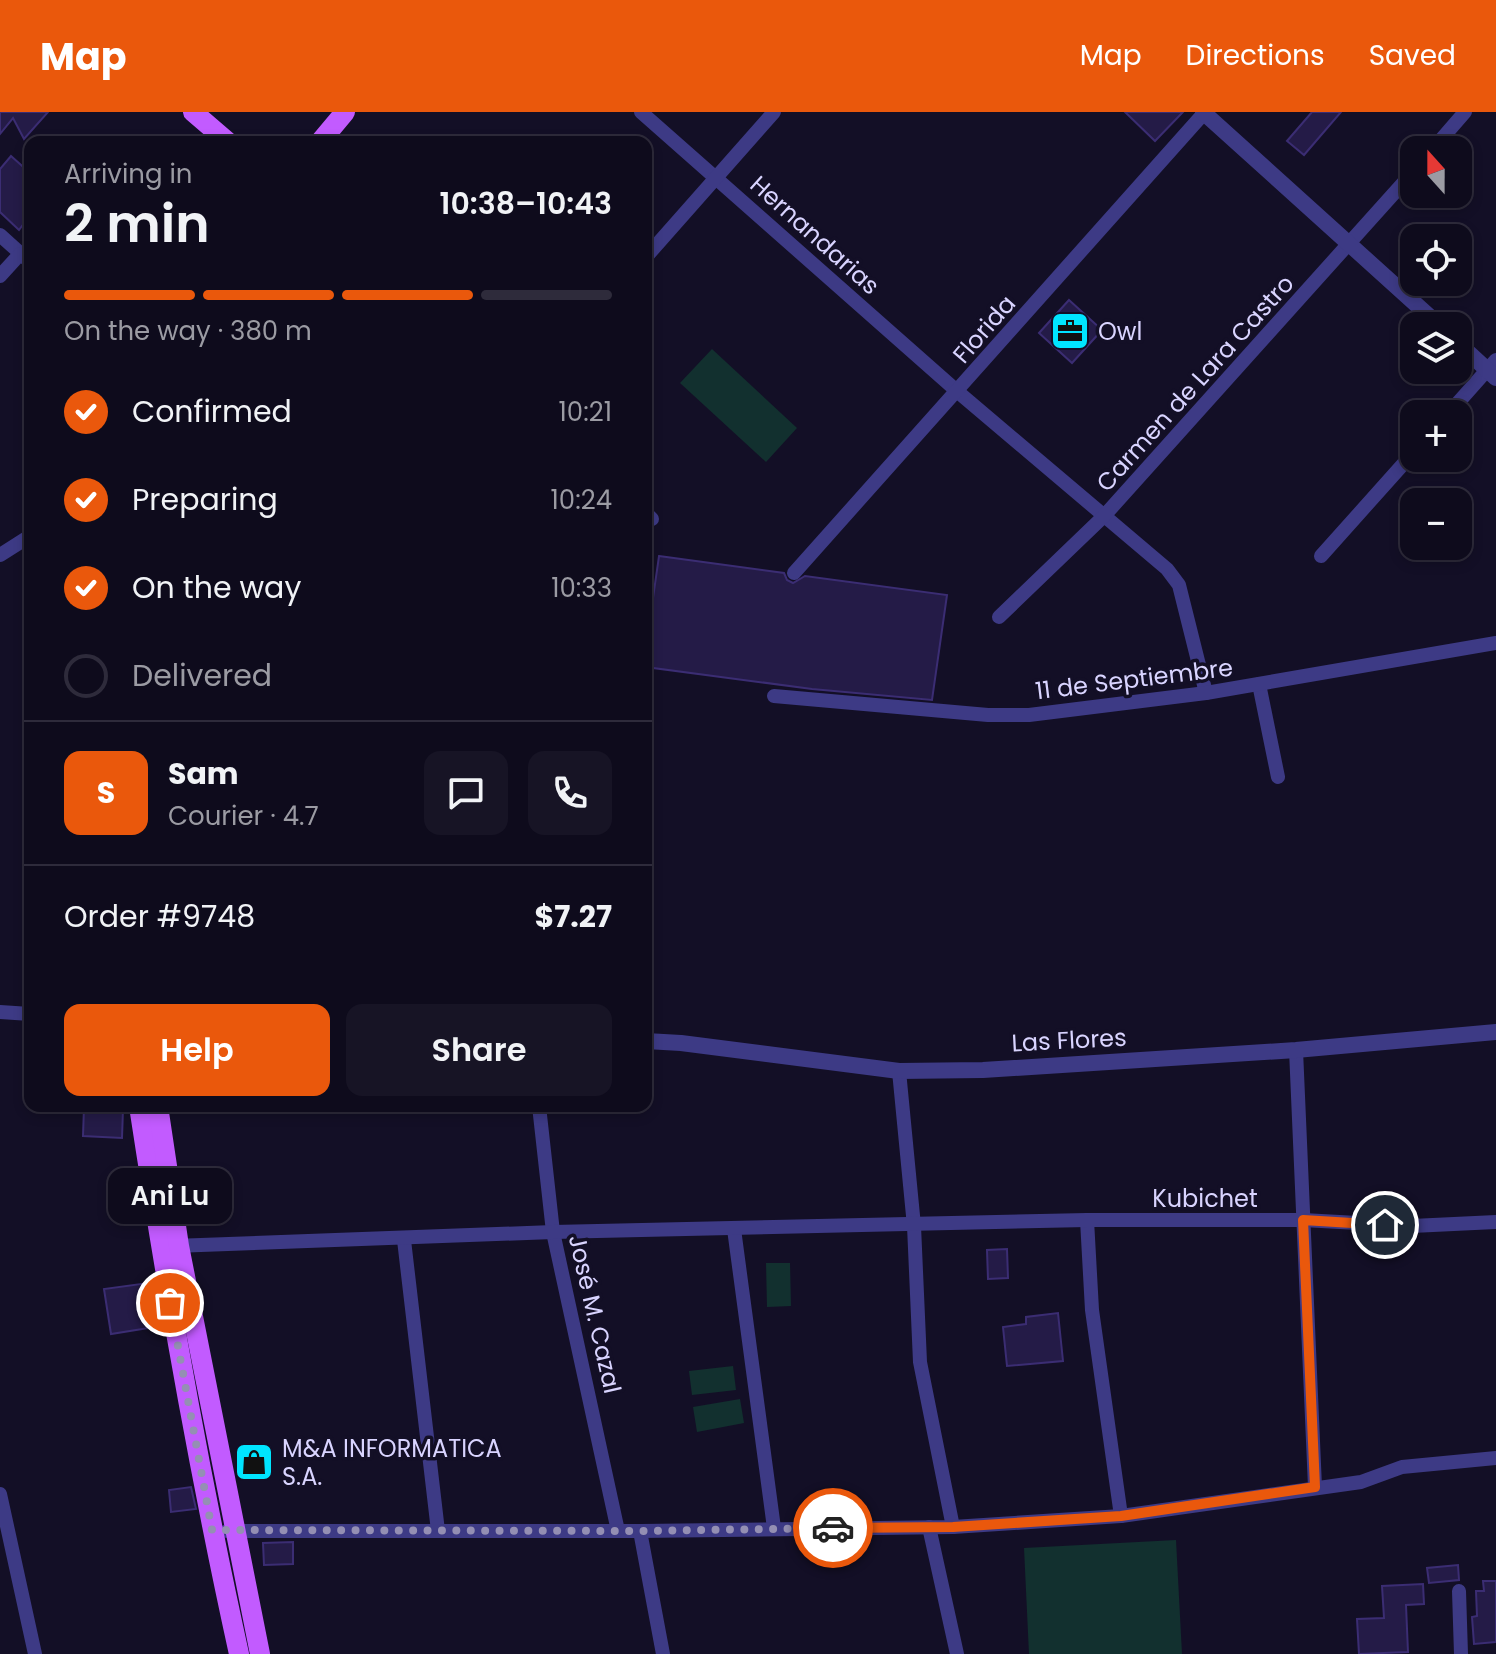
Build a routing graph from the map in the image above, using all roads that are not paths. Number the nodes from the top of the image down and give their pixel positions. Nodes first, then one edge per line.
1 (193, 112) edge
2 (345, 112) edge
3 (641, 112) edge
4 (774, 112) edge
5 (1204, 112) edge
6 (1465, 112) edge
7 (221, 136) edge
8 (325, 136) edge
9 (1444, 136) edge
10 (716, 177) junction
11 (1400, 187) edge
12 (0, 235) edge
13 (1351, 244) junction
14 (652, 250) edge
15 (24, 257) edge
16 (24, 259) edge
17 (0, 276) edge
18 (1425, 312) edge
19 (1472, 353) edge
20 (1493, 369) edge
21 (958, 392) junction
22 (1462, 400) edge
23 (1400, 468) edge
24 (1104, 516) junction
25 (24, 540) edge
26 (0, 555) edge
27 (1321, 556) dead end
28 (794, 573) dead end
29 (999, 617) dead end
30 (1496, 643) edge
31 (1259, 684) junction
32 (1206, 693) junction
33 (774, 696) dead end
34 (1278, 777) dead end
35 (0, 1012) edge
36 (24, 1014) edge
37 (1496, 1032) edge
38 (652, 1041) edge
39 (1296, 1050) junction
40 (899, 1071) junction
41 (140, 1112) edge
42 (159, 1112) edge
43 (540, 1112) edge
44 (1087, 1220) junction
45 (1303, 1220) junction
46 (1496, 1222) edge
47 (914, 1226) junction
48 (734, 1229) junction
49 (553, 1232) junction
50 (404, 1240) junction
51 (170, 1246) junction
52 (1496, 1458) edge
53 (1315, 1487) junction
54 (0, 1494) edge
55 (1121, 1516) junction
56 (929, 1527) junction
57 (953, 1527) junction
58 (774, 1528) junction
59 (212, 1530) junction
60 (234, 1531) junction
61 (438, 1531) junction
62 (618, 1531) junction
63 (640, 1531) junction
64 (1459, 1591) dead end
65 (35, 1654) edge
66 (239, 1654) edge
67 (260, 1654) edge
68 (663, 1654) edge
69 (957, 1654) edge
70 (1461, 1654) edge

1 - 7 main road
2 - 8 main road
3 - 10 street, Hernandarias
4 - 10 street
5 - 13 street
5 - 21 street, Florida
6 - 9 street
10 - 14 street
10 - 21 street, Hernandarias
11 - 13 street, Carmen de Lara Castro
12 - 15 street
13 - 18 street
13 - 24 street, Carmen de Lara Castro
16 - 17 street
19 - 20 street
20 - 22 street
21 - 24 street, Hernandarias
21 - 28 street, Florida
23 - 27 street
24 - 29 street, Carmen de Lara Castro
24 - 32 street, Hernandarias
25 - 26 street
30 - 31 street, 11 de Septiembre
31 - 32 street, 11 de Septiembre
31 - 34 street
32 - 33 street, 11 de Septiembre
35 - 36 street
37 - 39 street, Las Flores
38 - 40 street, Las Flores
39 - 40 street, Las Flores
39 - 45 street
40 - 47 street
41 - 51 main road
42 - 51 main road
43 - 49 street, José M. Cazal
44 - 45 street, Kubichet
44 - 47 street, Kubichet
44 - 55 street
45 - 46 street, Kubichet
45 - 53 street
47 - 48 street, Kubichet
47 - 57 street
48 - 49 street, Kubichet
48 - 58 street
49 - 50 street, Kubichet
49 - 62 street, José M. Cazal
50 - 51 street, Kubichet
50 - 61 street
51 - 59 main road
51 - 60 main road
52 - 53 street
53 - 55 street
54 - 65 street
55 - 57 street
56 - 57 street
56 - 58 street
56 - 69 street
58 - 63 street
59 - 60 street
59 - 66 main road
60 - 61 street
60 - 67 main road
61 - 62 street
62 - 63 street
63 - 68 street
64 - 70 street

